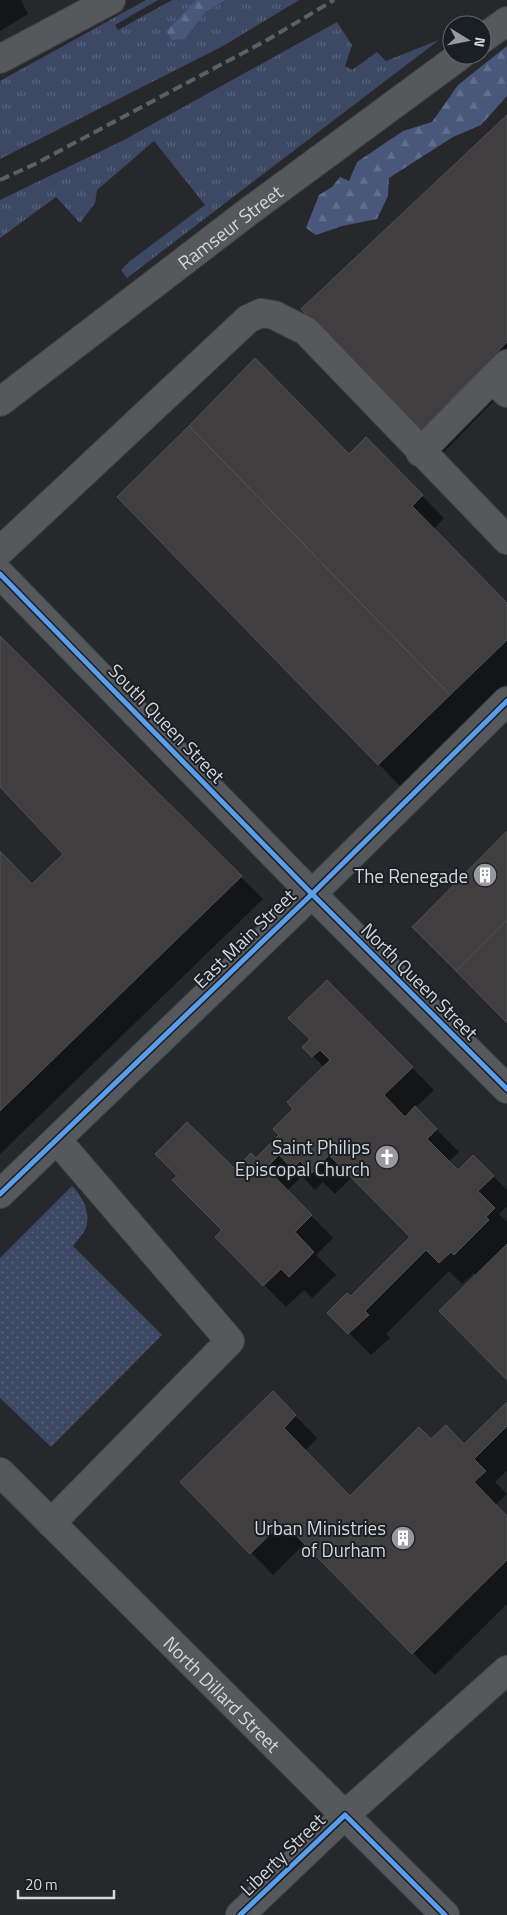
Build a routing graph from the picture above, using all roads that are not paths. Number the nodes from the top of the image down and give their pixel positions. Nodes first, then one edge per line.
1 (111, 0) edge
2 (507, 21) edge
3 (492, 32) edge
4 (0, 59) edge
5 (447, 65) edge
6 (502, 379) edge
7 (0, 402) edge
8 (420, 452) junction
9 (507, 540) edge
10 (0, 551) edge
11 (0, 574) edge
12 (507, 701) edge
13 (312, 894) junction
14 (507, 1089) edge
15 (57, 1140) junction
16 (0, 1194) edge
17 (0, 1472) edge
18 (51, 1523) junction
19 (507, 1670) edge
20 (344, 1815) junction
21 (240, 1915) edge
22 (445, 1915) edge

1 - 4 street
2 - 3 street
5 - 7 street, Ramseur Street
6 - 8 street
8 - 9 street
8 - 10 street
11 - 13 street, South Queen Street
12 - 13 street, East Main Street
13 - 14 street, North Queen Street
13 - 15 street, East Main Street
15 - 16 street, East Main Street
15 - 18 street
17 - 18 street, North Dillard Street
18 - 20 street, North Dillard Street
19 - 20 street, Liberty Street
20 - 21 street, Liberty Street
20 - 22 street, North Dillard Street

